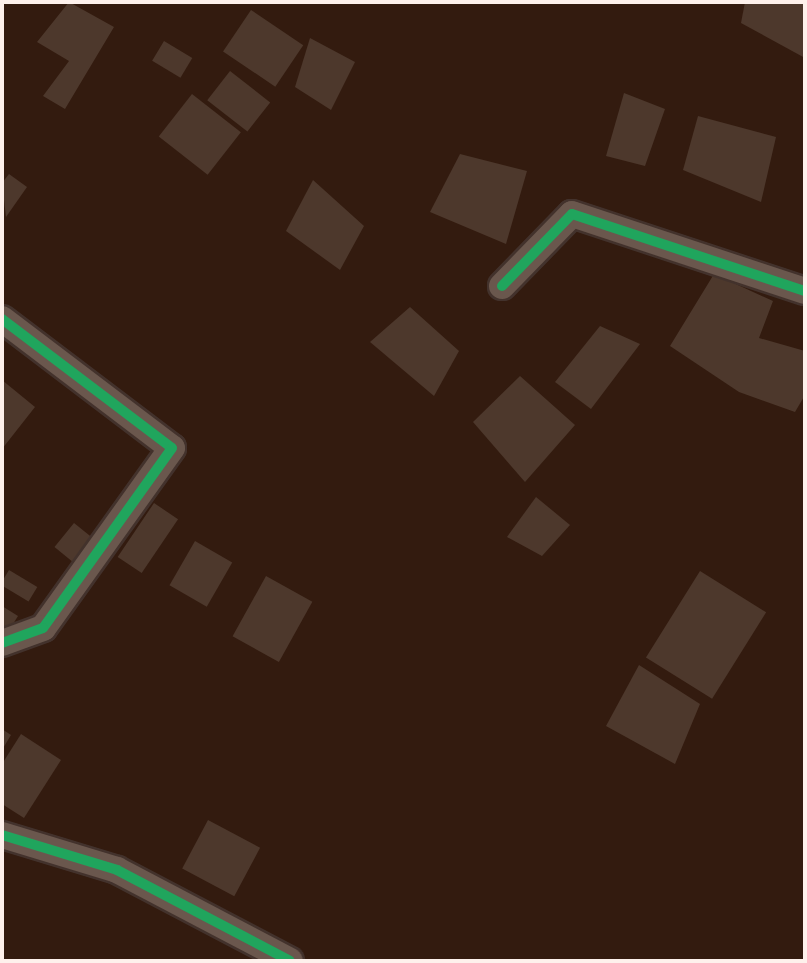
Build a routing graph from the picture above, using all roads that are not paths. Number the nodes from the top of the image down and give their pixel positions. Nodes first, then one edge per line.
1 (502, 286) dead end
2 (805, 291) edge
3 (2, 319) edge
4 (2, 643) edge
5 (2, 835) edge
6 (290, 961) edge

1 - 2 street
3 - 4 street
5 - 6 street

